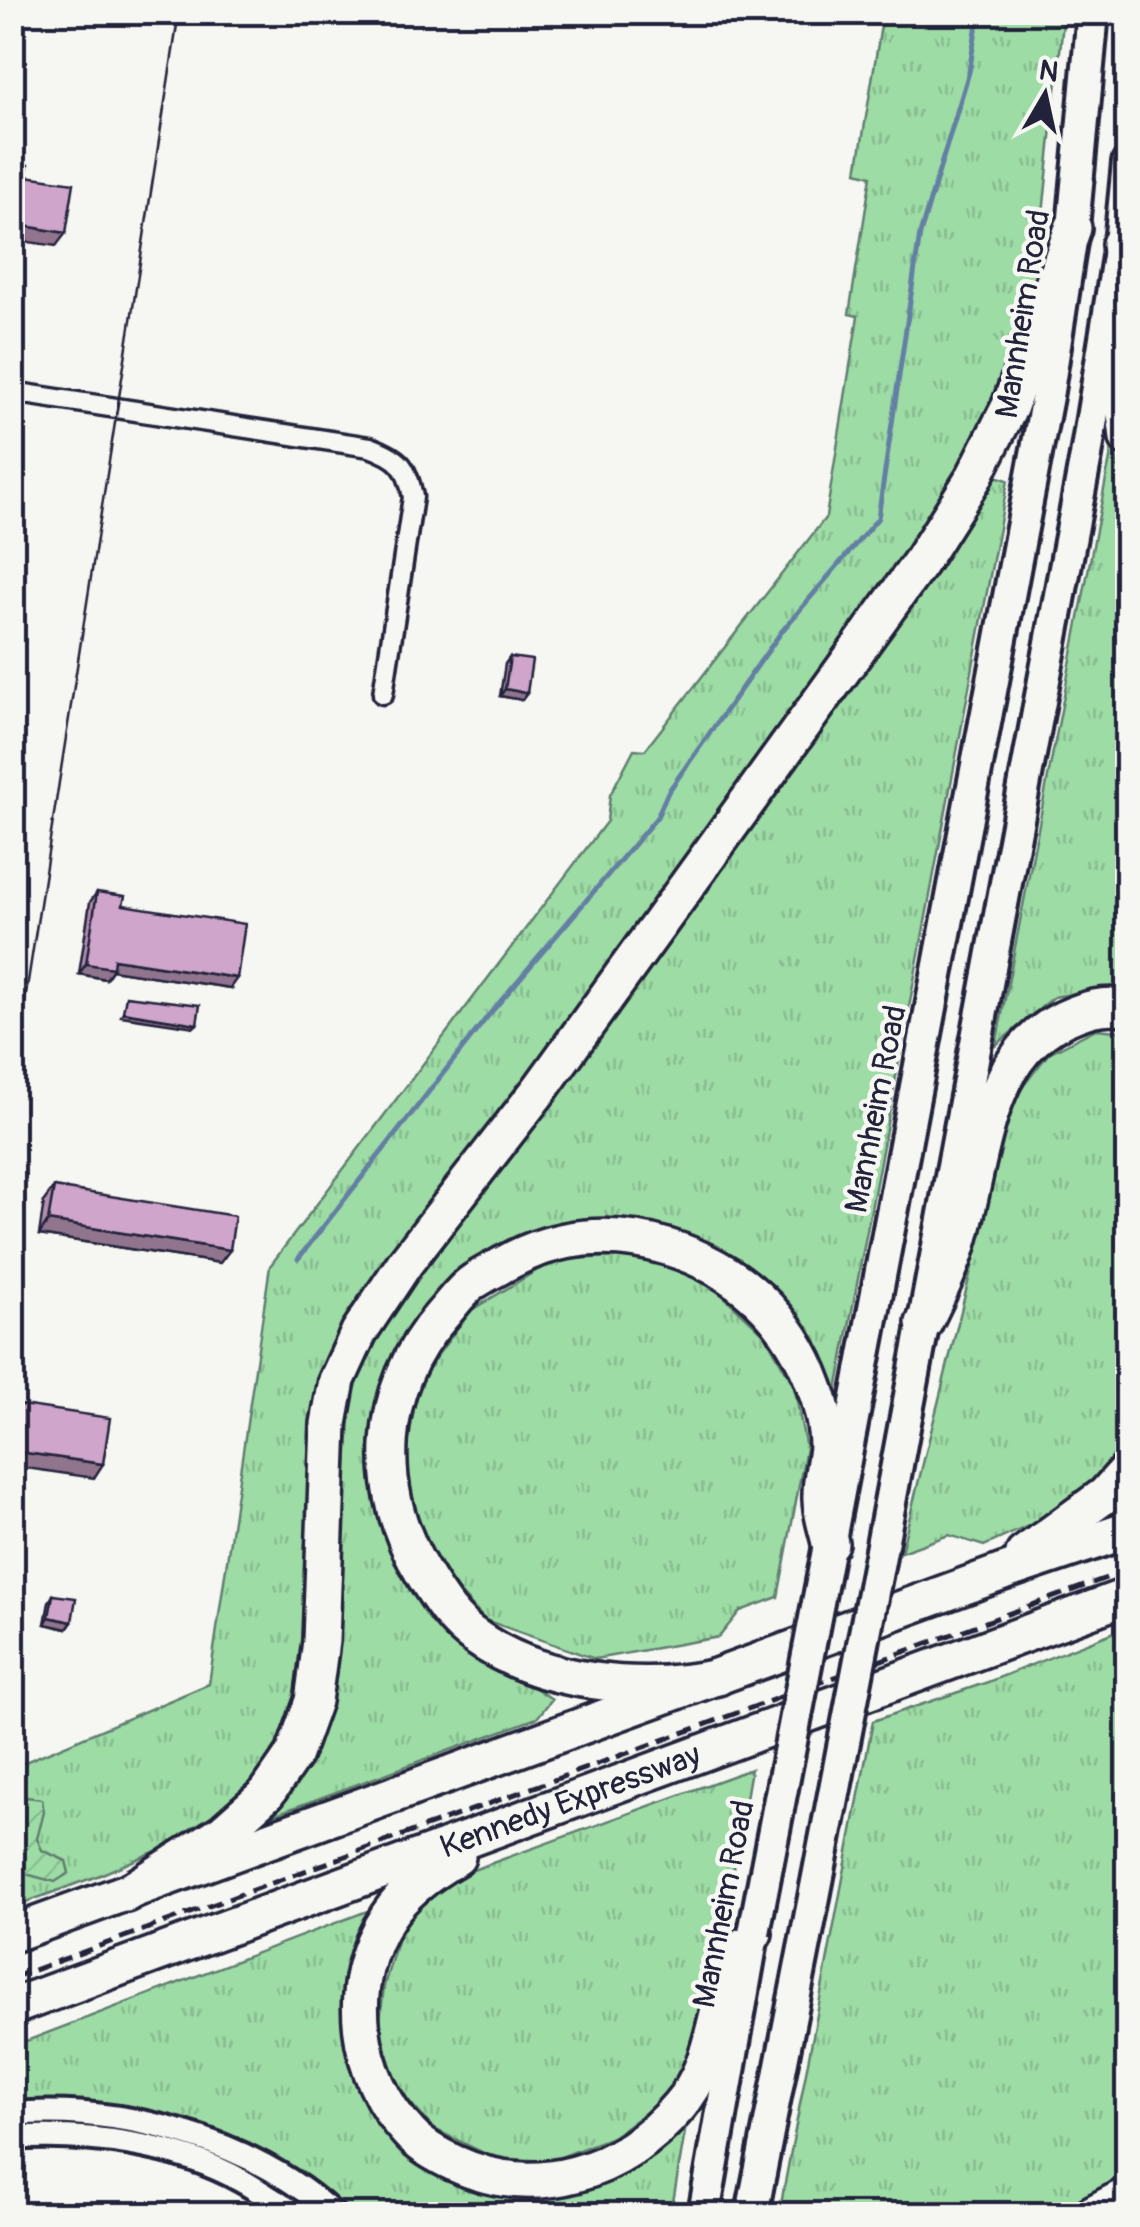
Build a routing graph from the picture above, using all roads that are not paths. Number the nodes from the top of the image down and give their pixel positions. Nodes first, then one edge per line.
1 (1093, 12) edge
2 (1128, 163) edge
3 (1073, 228) junction
4 (1120, 244) junction
5 (1128, 306) edge
6 (1128, 331) edge
7 (12, 392) edge
8 (1128, 438) edge
9 (383, 694) dead end
10 (1128, 1008) edge
11 (924, 1323) junction
12 (1128, 1469) edge
13 (1128, 1530) edge
14 (830, 1543) junction
15 (1002, 1572) junction
16 (1128, 1596) edge
17 (718, 1676) junction
18 (610, 1786) junction
19 (126, 1894) junction
20 (754, 1933) junction
21 (12, 1934) edge
22 (12, 2007) edge
23 (12, 2114) edge
24 (12, 2138) edge
25 (1128, 2195) edge
26 (295, 2214) edge
27 (333, 2214) edge
28 (704, 2214) edge
29 (752, 2214) edge
30 (1092, 2214) edge

1 - 3 main road, Mannheim Road
2 - 4 main road
3 - 14 main road, Mannheim Road
3 - 19 highway
4 - 5 highway
4 - 11 main road
6 - 8 highway
7 - 9 street
10 - 11 highway
11 - 29 main road, bridge
12 - 15 highway
13 - 15 highway, Kennedy Expressway
14 - 17 highway
14 - 20 main road, Mannheim Road, bridge
15 - 17 highway, Kennedy Expressway
16 - 18 highway, Kennedy Expressway
17 - 19 highway, Kennedy Expressway
18 - 20 highway
18 - 22 highway, Kennedy Expressway
19 - 21 highway, Kennedy Expressway
20 - 28 main road, Mannheim Road
23 - 27 street
24 - 26 street
25 - 30 highway

